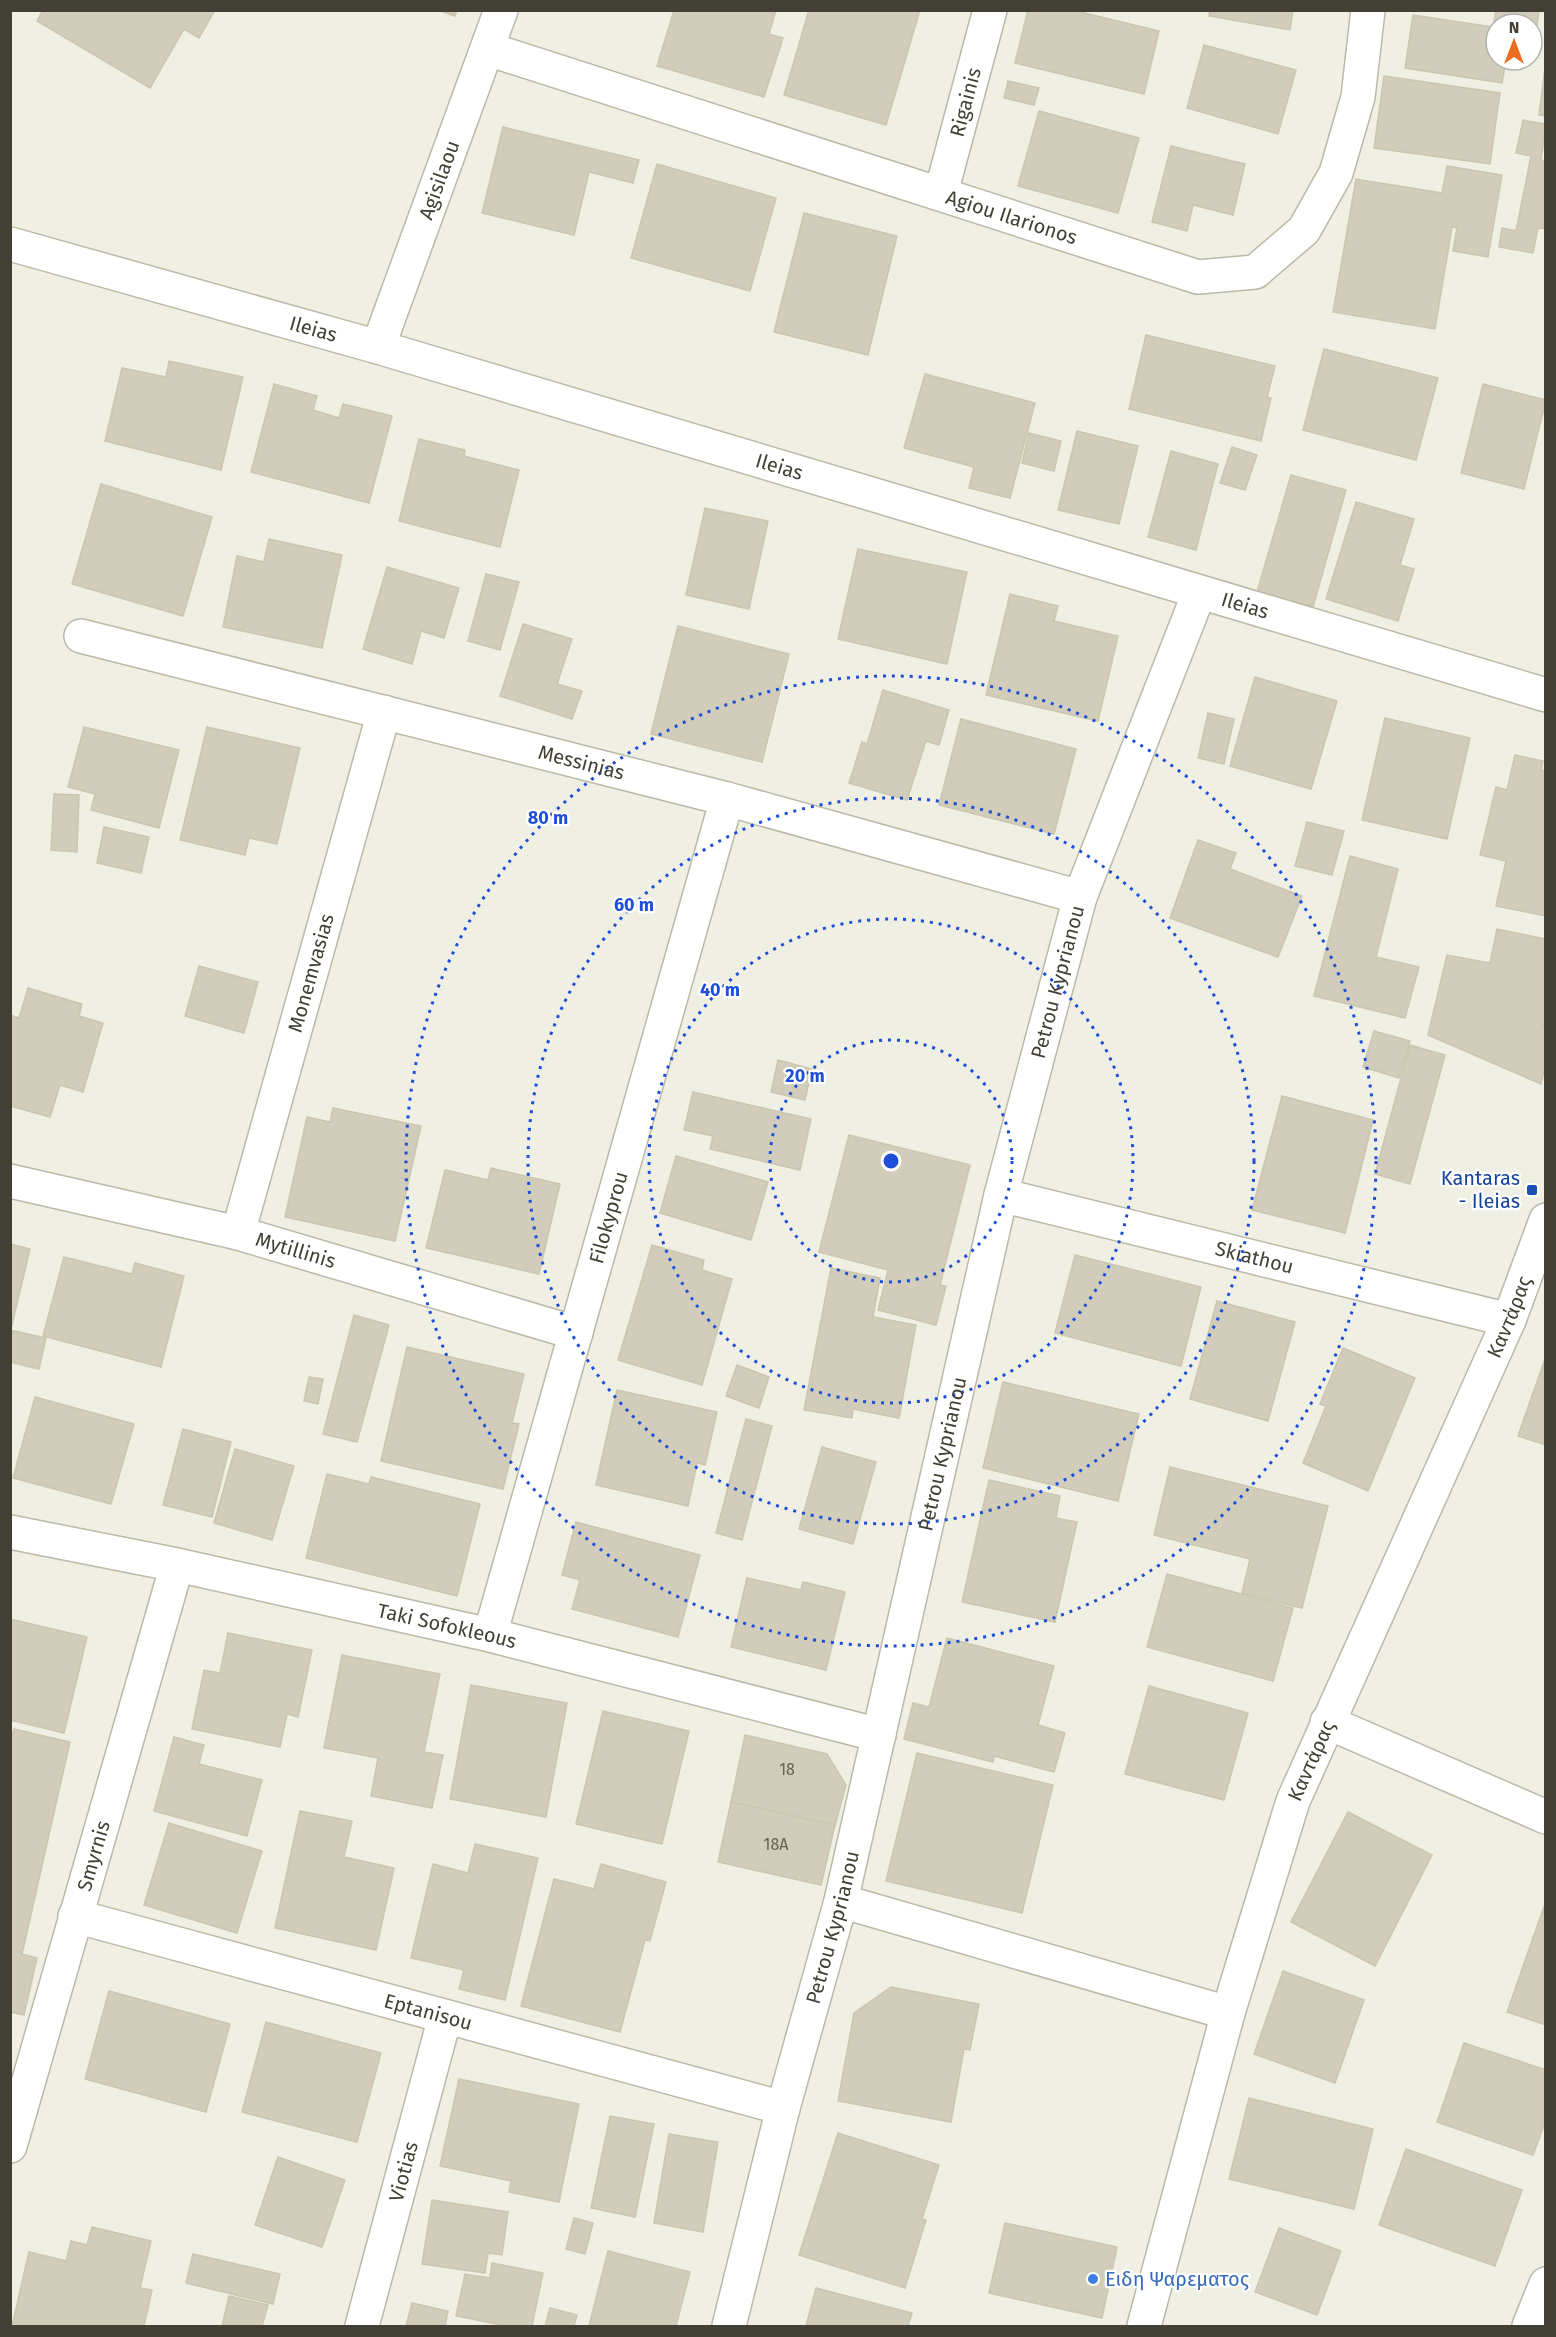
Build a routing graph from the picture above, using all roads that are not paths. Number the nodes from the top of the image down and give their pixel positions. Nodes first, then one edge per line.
1 (501, 10) edge
2 (990, 10) edge
3 (1368, 10) edge
4 (489, 49) junction
5 (940, 193) junction
6 (10, 244) edge
7 (378, 347) junction
8 (1199, 593) junction
9 (81, 636) dead end
10 (1545, 695) edge
11 (384, 712) junction
12 (727, 799) junction
13 (1080, 897) junction
14 (10, 1181) edge
15 (1001, 1195) junction
16 (1545, 1220) edge
17 (238, 1233) junction
18 (1509, 1320) junction
19 (576, 1333) junction
20 (10, 1532) edge
21 (177, 1565) junction
22 (490, 1635) junction
23 (1327, 1722) junction
24 (879, 1735) junction
25 (1545, 1817) edge
26 (841, 1901) junction
27 (75, 1916) junction
28 (1228, 2013) junction
29 (445, 2017) junction
30 (15, 2107) edge
31 (783, 2108) junction
32 (10, 2146) edge
33 (1545, 2284) edge
34 (362, 2326) edge
35 (729, 2326) edge
36 (1144, 2326) edge
37 (1529, 2326) edge

1 - 4 street, Agisilaou
2 - 5 street, Rigainis
3 - 5 street, Agiou Ilarionos
4 - 5 street, Agiou Ilarionos
4 - 7 street, Agisilaou
6 - 7 street, Ileias
7 - 8 street, Ileias
8 - 10 street, Ileias
8 - 13 street, Petrou Kyprianou
9 - 11 street, Messinias
11 - 12 street, Messinias
11 - 17 street, Monemvasias
12 - 13 street, Messinias
12 - 19 street, Filokyprou
13 - 15 street, Petrou Kyprianou
14 - 17 street, Mytillinis
15 - 18 street, Skiathou
15 - 24 street, Petrou Kyprianou
16 - 18 street, Καντάρας
17 - 19 street, Mytillinis
18 - 23 street, Καντάρας
19 - 22 street, Filokyprou
20 - 21 street, Taki Sofokleous
21 - 22 street, Taki Sofokleous
21 - 27 street, Smyrnis
22 - 24 street, Taki Sofokleous
23 - 25 street
23 - 28 street, Καντάρας
24 - 26 street, Petrou Kyprianou
26 - 28 street
26 - 31 street, Petrou Kyprianou
27 - 29 street, Eptanisou
27 - 30 street, Smyrnis
28 - 36 street, Καντάρας
29 - 31 street, Eptanisou
29 - 34 street, Viotias
30 - 32 street, Smyrnis
31 - 35 street, Petrou Kyprianou
33 - 37 street

